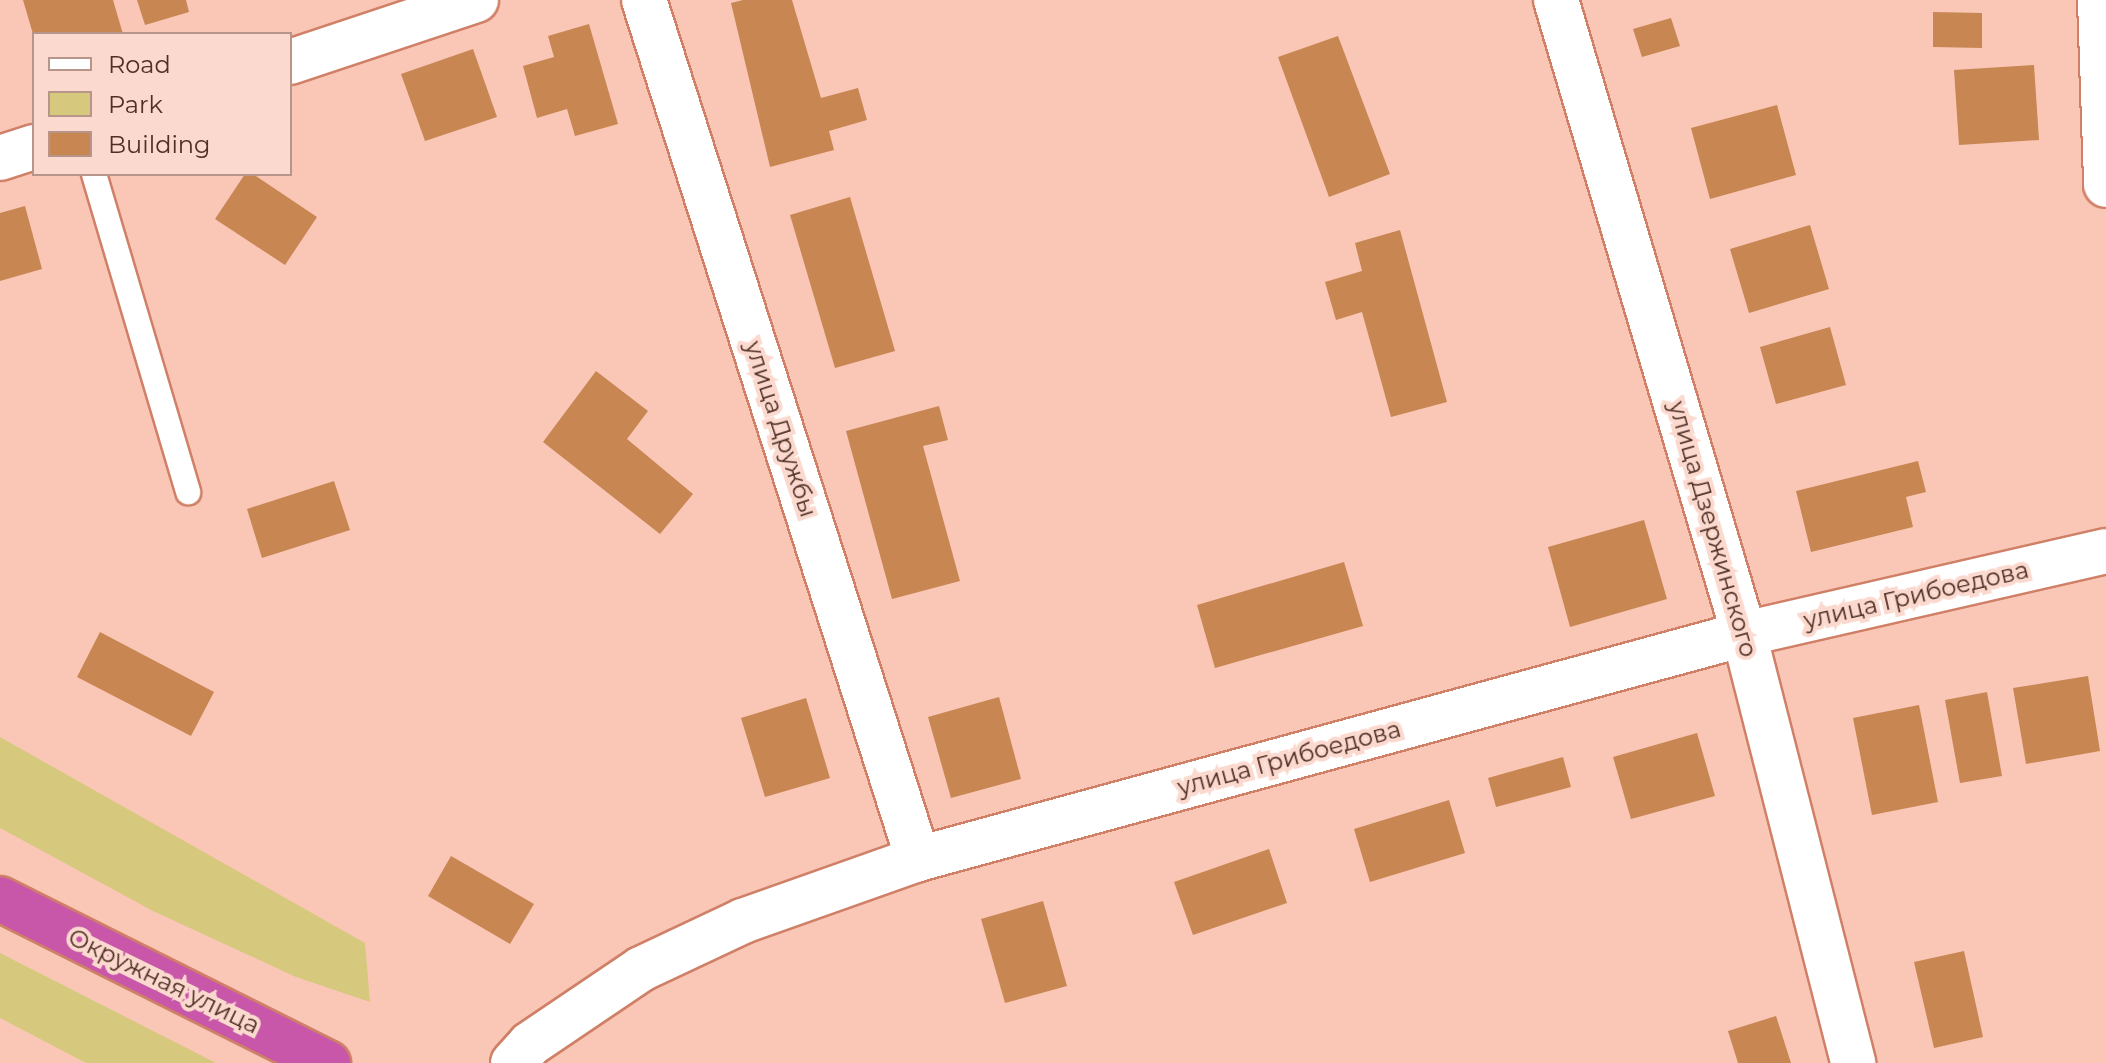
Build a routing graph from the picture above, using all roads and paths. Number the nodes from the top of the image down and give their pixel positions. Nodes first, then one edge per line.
1 (476, 0) edge
2 (644, 0) edge
3 (1556, 0) edge
4 (2100, 0) edge
5 (292, 61) edge
6 (32, 148) edge
7 (0, 158) edge
8 (95, 176) edge
9 (2106, 185) edge
10 (188, 492) dead end
11 (2106, 551) edge
12 (1744, 634) junction
13 (918, 859) junction
14 (0, 899) edge
15 (328, 1063) edge
16 (513, 1063) edge
17 (1853, 1063) edge

1 - 5 street
2 - 13 street, улица Дружбы
3 - 12 street, улица Дзержинского
4 - 9 street
6 - 7 street
8 - 10 lane
11 - 12 street, улица Грибоедова
12 - 13 street, улица Грибоедова
12 - 17 street, улица Дзержинского
13 - 16 street, улица Грибоедова
14 - 15 highway, Окружная улица

